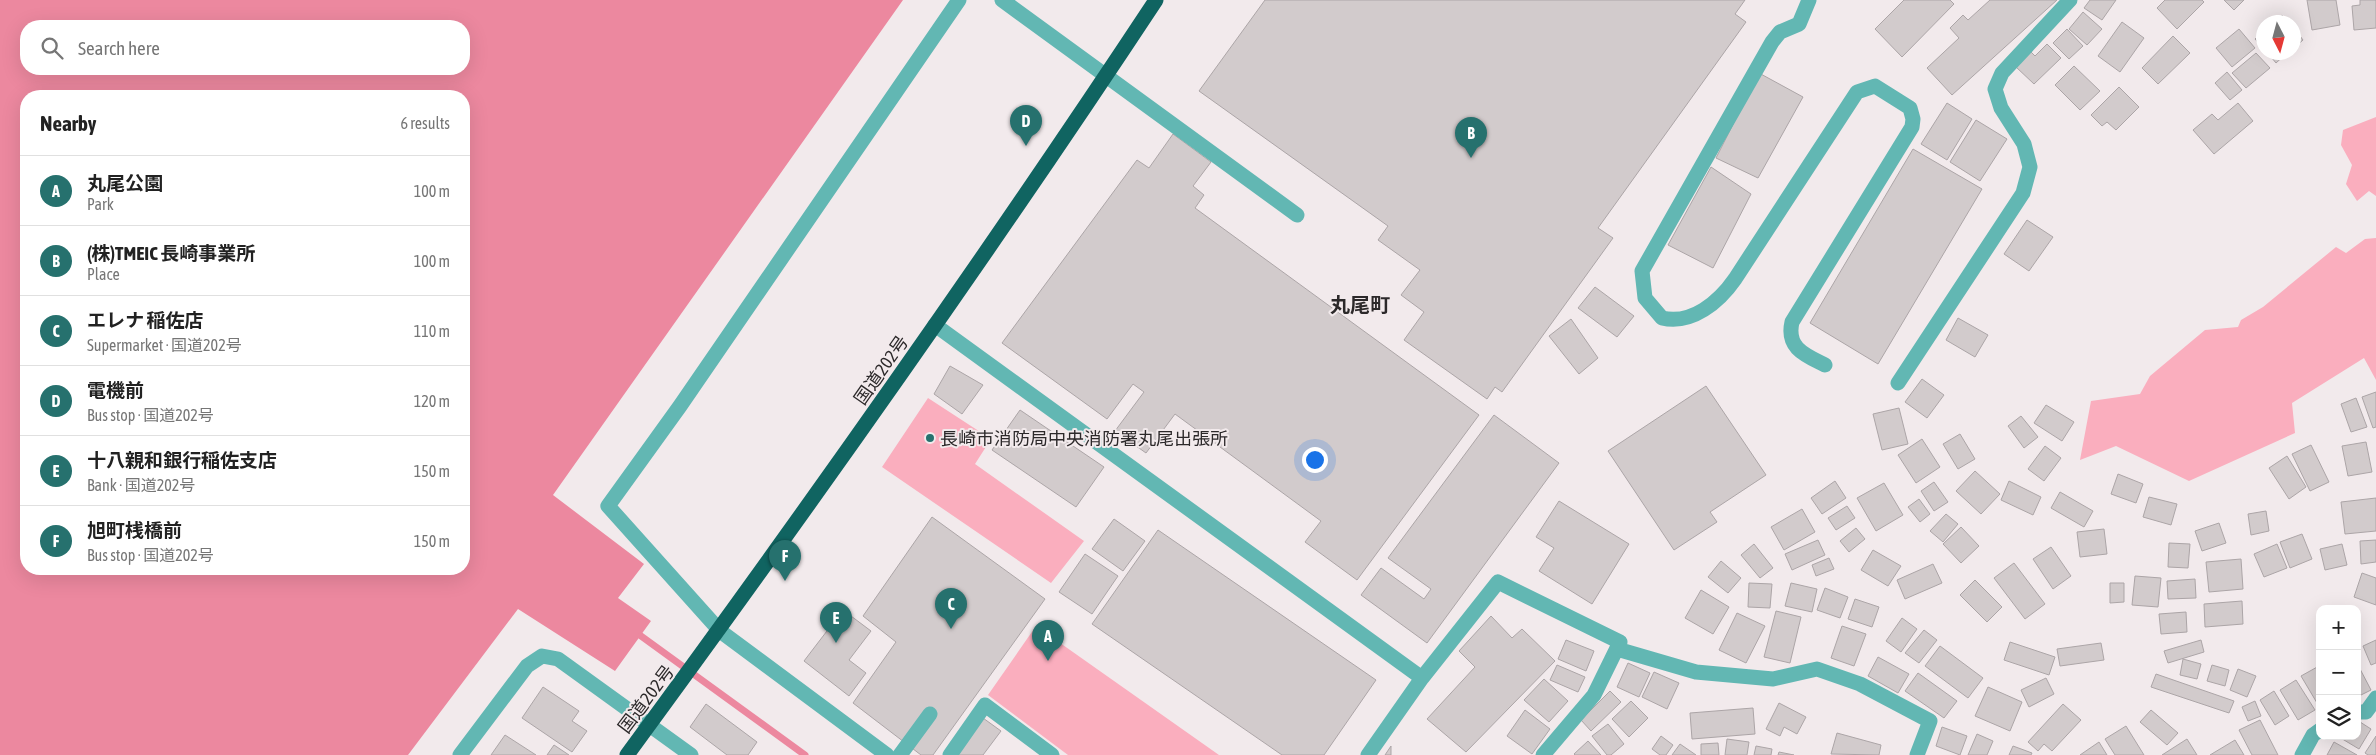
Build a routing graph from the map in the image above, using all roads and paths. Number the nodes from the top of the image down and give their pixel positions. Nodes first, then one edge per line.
1 (959, 0) edge
2 (1002, 0) edge
3 (1156, 0) edge
4 (1808, 0) edge
5 (2070, 0) edge
6 (1106, 76) junction
7 (1297, 215) dead end
8 (935, 325) junction
9 (1825, 365) dead end
10 (1898, 383) dead end
11 (720, 631) junction
12 (1618, 649) junction
13 (1422, 678) junction
14 (2376, 698) edge
15 (2361, 712) edge
16 (930, 714) dead end
17 (650, 724) junction
18 (2316, 733) edge
19 (460, 755) edge
20 (627, 755) edge
21 (691, 755) edge
22 (887, 755) edge
23 (900, 755) edge
24 (950, 755) edge
25 (1052, 755) edge
26 (1368, 755) edge
27 (1543, 755) edge
28 (1916, 755) edge
29 (2302, 755) edge

1 - 11 street
2 - 6 street
3 - 6 highway, 国道202号
4 - 9 street
5 - 10 street
6 - 7 street
6 - 8 highway, 国道202号
8 - 11 highway, 国道202号
8 - 13 street
11 - 17 highway, 国道202号
11 - 22 street
12 - 13 street
12 - 27 street
12 - 28 street
13 - 26 street
14 - 15 street
16 - 23 street
17 - 19 street
17 - 20 highway, 国道202号
17 - 21 street
18 - 29 street
24 - 25 street

